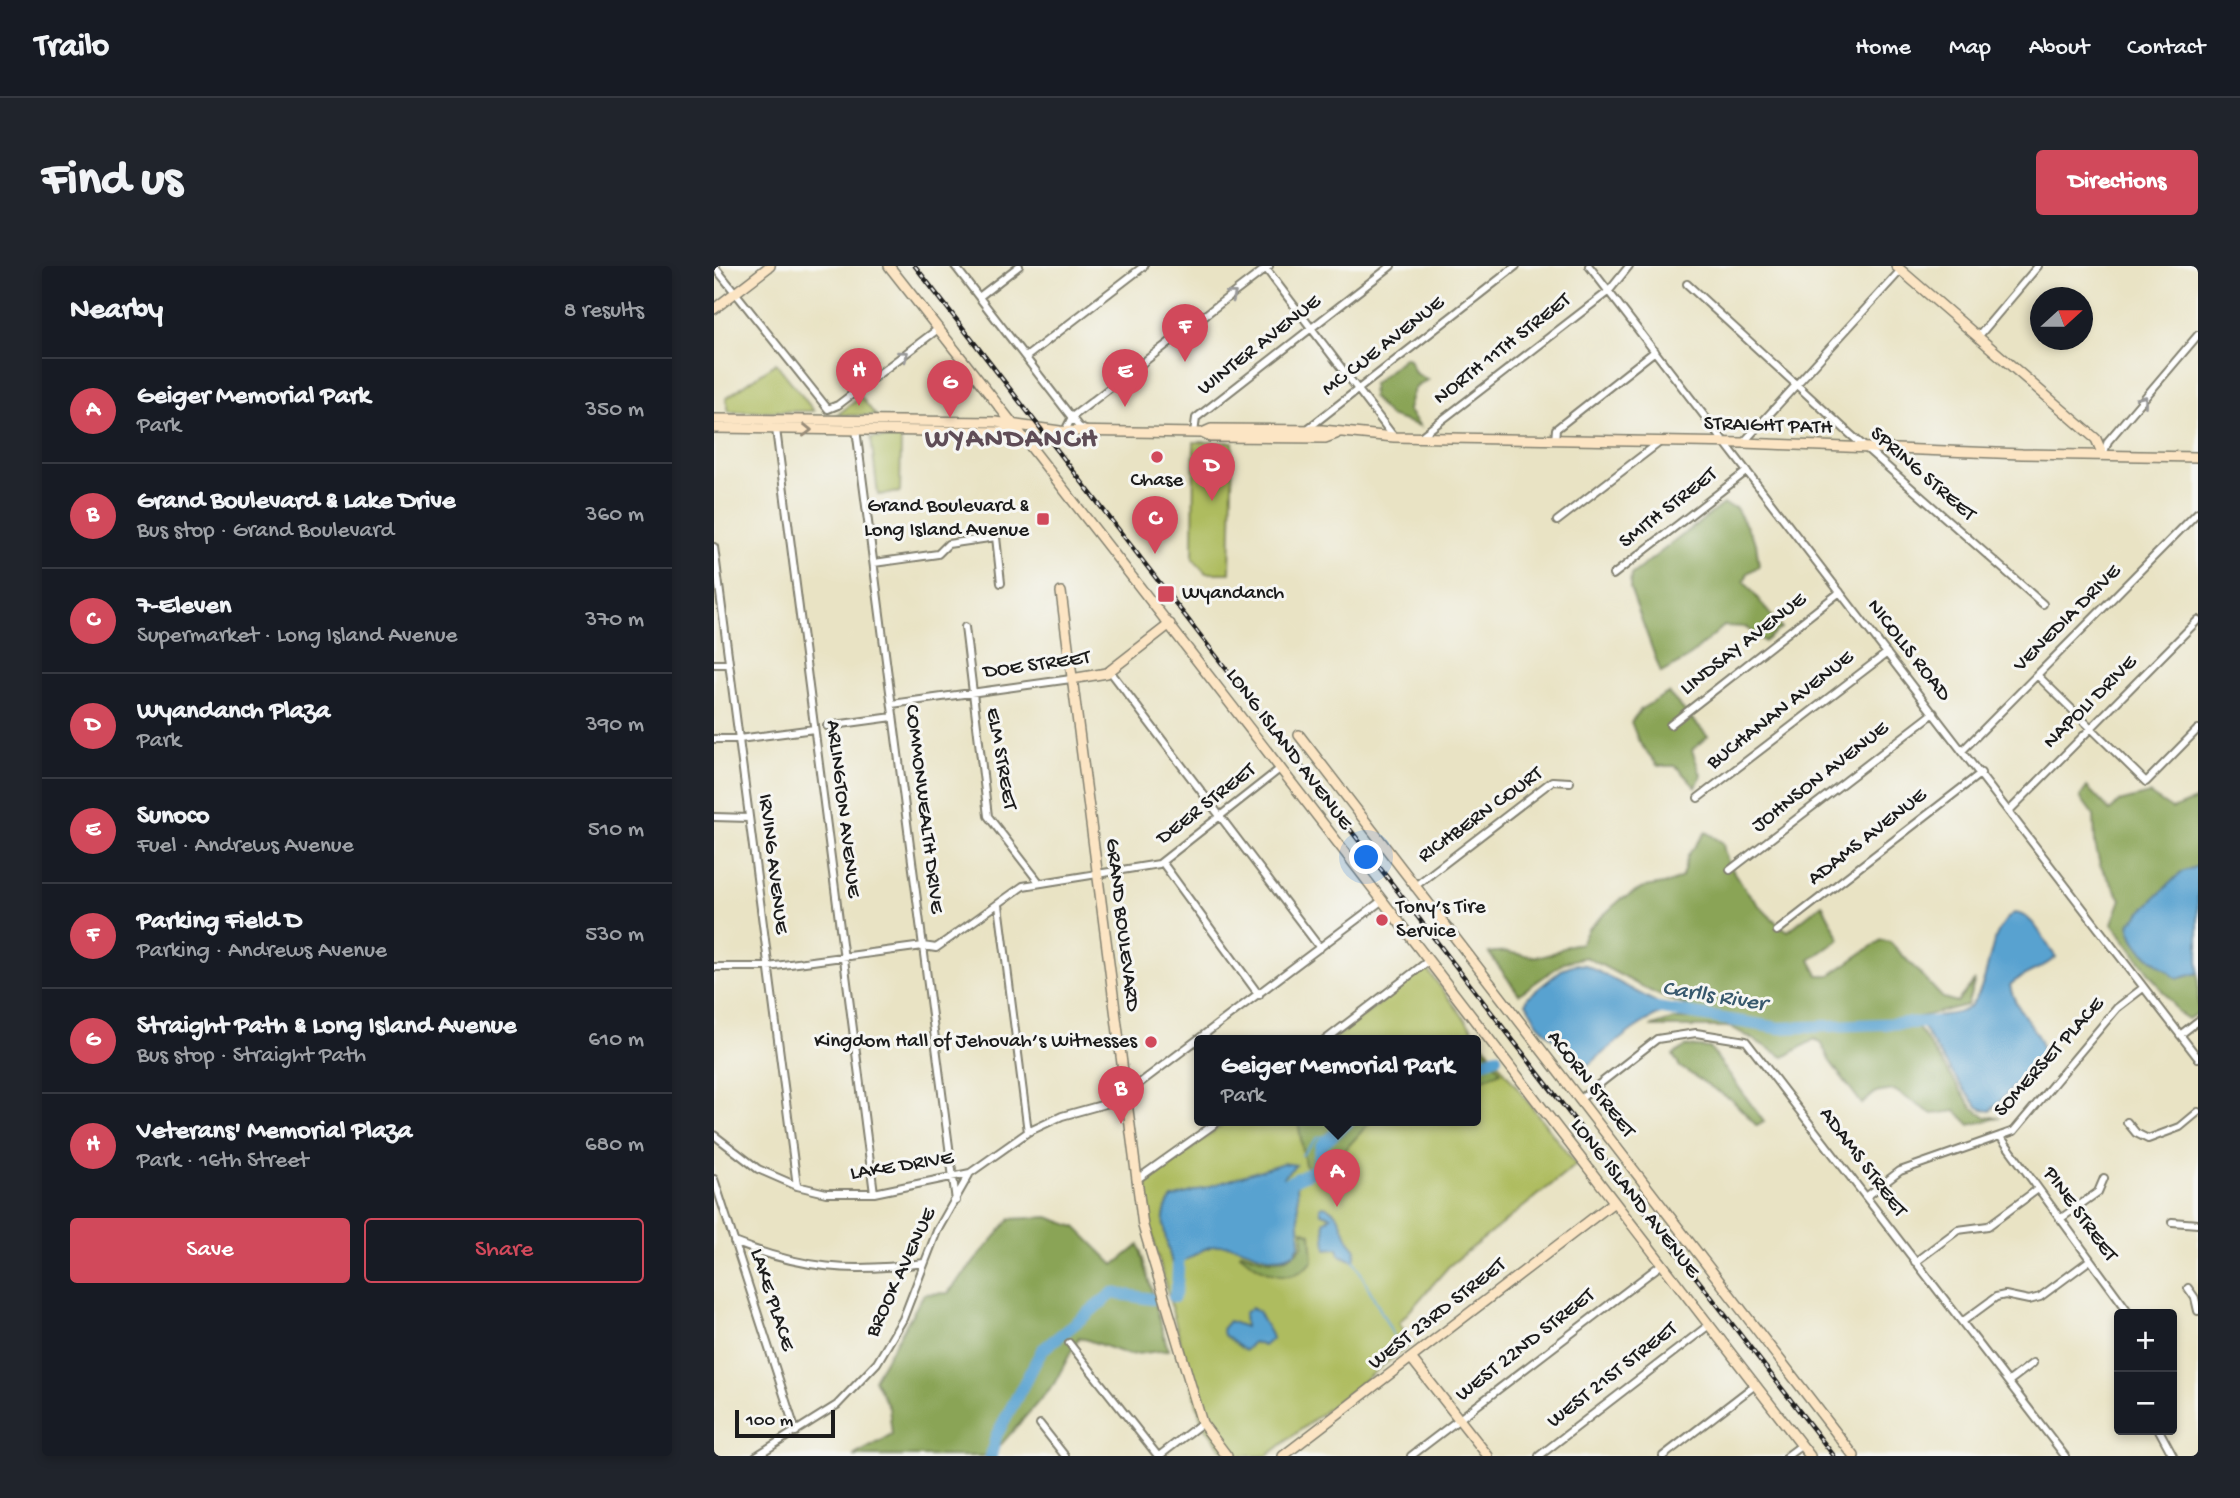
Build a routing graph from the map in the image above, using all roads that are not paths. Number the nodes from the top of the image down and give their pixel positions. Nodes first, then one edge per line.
1 (714, 266) edge
2 (770, 266) edge
3 (889, 266) edge
4 (955, 266) edge
5 (1019, 266) edge
6 (1144, 266) edge
7 (1391, 266) edge
8 (1516, 266) edge
9 (1589, 266) edge
10 (1629, 266) edge
11 (2038, 266) edge
12 (1266, 267) edge
13 (1898, 268) edge
14 (1687, 284) dead end
15 (1609, 290) junction
16 (735, 293) junction
17 (979, 297) junction
18 (714, 309) edge
19 (1311, 328) junction
20 (938, 329) junction
21 (2198, 335) edge
22 (1978, 337) junction
23 (1655, 351) junction
24 (1026, 357) junction
25 (1795, 385) junction
26 (1359, 388) junction
27 (1072, 417) junction
28 (714, 419) edge
29 (855, 425) junction
30 (1016, 427) junction
31 (714, 428) edge
32 (776, 429) junction
33 (1306, 430) junction
34 (1065, 431) junction
35 (1087, 431) junction
36 (1198, 433) junction
37 (1337, 434) junction
38 (1394, 437) junction
39 (1419, 438) junction
40 (1555, 440) junction
41 (1661, 441) junction
42 (1726, 443) junction
43 (1743, 443) junction
44 (1865, 448) junction
45 (2104, 455) junction
46 (2198, 457) edge
47 (1747, 471) junction
48 (2198, 512) edge
49 (1558, 521) dead end
50 (714, 547) edge
51 (874, 563) junction
52 (1613, 575) dead end
53 (1001, 583) dead end
54 (716, 588) edge
55 (1060, 592) dead end
56 (1840, 592) junction
57 (2043, 604) dead end
58 (2198, 620) edge
59 (1170, 624) junction
60 (965, 627) dead end
61 (1886, 653) junction
62 (714, 664) edge
63 (729, 664) junction
64 (1110, 671) junction
65 (2037, 675) junction
66 (1071, 679) junction
67 (971, 693) junction
68 (892, 704) junction
69 (1934, 713) junction
70 (893, 717) junction
71 (1670, 724) dead end
72 (827, 726) dead end
73 (814, 729) junction
74 (2092, 729) junction
75 (2198, 729) edge
76 (1299, 735) dead end
77 (714, 739) edge
78 (739, 739) junction
79 (1963, 750) junction
80 (1281, 768) junction
81 (1981, 773) junction
82 (1570, 782) dead end
83 (1698, 798) dead end
84 (2009, 811) junction
85 (1222, 816) junction
86 (714, 817) edge
87 (749, 818) junction
88 (1162, 862) junction
89 (1730, 870) dead end
90 (1097, 874) junction
91 (1039, 881) junction
92 (1415, 887) junction
93 (1380, 902) junction
94 (999, 905) junction
95 (1777, 931) dead end
96 (923, 946) junction
97 (1320, 948) junction
98 (844, 958) junction
99 (1427, 962) junction
100 (714, 967) edge
101 (768, 967) junction
102 (2143, 988) junction
103 (1259, 995) junction
104 (2198, 1021) edge
105 (1205, 1035) edge
106 (1332, 1035) edge
107 (2180, 1035) junction
108 (1194, 1043) edge
109 (2198, 1058) edge
110 (1125, 1094) junction
111 (1579, 1100) junction
112 (2198, 1112) edge
113 (2127, 1122) dead end
114 (1212, 1126) edge
115 (1028, 1132) junction
116 (714, 1135) edge
117 (2000, 1136) junction
118 (970, 1173) junction
119 (954, 1177) junction
120 (2104, 1178) dead end
121 (714, 1179) edge
122 (1136, 1180) junction
123 (797, 1186) junction
124 (2038, 1189) junction
125 (874, 1193) junction
126 (1866, 1197) junction
127 (956, 1201) junction
128 (1614, 1202) junction
129 (2060, 1219) junction
130 (2172, 1222) dead end
131 (2198, 1224) edge
132 (734, 1242) junction
133 (2090, 1260) junction
134 (1915, 1262) junction
135 (924, 1263) junction
136 (1662, 1264) junction
137 (2188, 1288) dead end
138 (2126, 1309) edge
139 (2198, 1311) edge
140 (1962, 1322) junction
141 (1709, 1325) junction
142 (1069, 1343) dead end
143 (1411, 1358) junction
144 (2033, 1363) dead end
145 (2008, 1382) junction
146 (1755, 1385) junction
147 (1460, 1419) junction
148 (1202, 1423) junction
149 (1040, 1424) dead end
150 (796, 1432) junction
151 (2162, 1435) edge
152 (1801, 1445) junction
153 (756, 1456) edge
154 (1065, 1456) edge
155 (1158, 1456) edge
156 (1227, 1456) edge
157 (1283, 1456) edge
158 (1412, 1456) edge
159 (1488, 1456) edge
160 (1539, 1456) edge
161 (1663, 1456) edge
162 (1787, 1456) edge
163 (1810, 1456) edge
164 (1854, 1456) edge
165 (2065, 1456) edge
166 (2173, 1456) edge

1 - 16 street
2 - 16 street
3 - 20 street, LONG ISLAND AVENUE
4 - 17 street
5 - 17 street
6 - 24 street
7 - 19 street, WINTER AVENUE
8 - 26 street, MC CUE AVENUE
9 - 15 street, NICOLLS ROAD
10 - 15 street, NORTH 11TH STREET
11 - 22 street
12 - 19 street
27 -> 12 street
13 - 22 street
13 - 25 street
14 - 25 street, SPRING STREET
15 - 23 street, NICOLLS ROAD
15 - 39 street, NORTH 11TH STREET
16 - 18 street
16 -> 20 street
17 - 24 street
19 - 26 street
19 - 36 street, WINTER AVENUE
20 - 30 street, LONG ISLAND AVENUE
45 -> 21 street
22 - 45 street
23 - 40 street
23 - 42 street, NICOLLS ROAD
24 - 27 street
25 - 43 street
25 - 44 street, SPRING STREET
26 - 33 street, MC CUE AVENUE
26 - 38 street
27 - 34 street
27 - 35 street
28 - 29 street, STRAIGHT PATH
29 - 30 street, STRAIGHT PATH
32 -> 29 street, STRAIGHT PATH
29 - 51 street, COMMONWEALTH DRIVE
30 - 34 street, STRAIGHT PATH
30 - 59 street, LONG ISLAND AVENUE
31 - 32 street, STRAIGHT PATH
32 - 73 street, ARLINGTON AVENUE
33 - 36 street, STRAIGHT PATH
33 - 37 street, STRAIGHT PATH
34 - 35 street, STRAIGHT PATH
35 - 36 street, STRAIGHT PATH
36 - 37 street, STRAIGHT PATH
37 - 38 street, STRAIGHT PATH
38 - 39 street, STRAIGHT PATH
39 - 40 street, STRAIGHT PATH
40 - 41 street, STRAIGHT PATH
41 - 42 street, STRAIGHT PATH
41 - 49 street
42 - 43 street, STRAIGHT PATH
42 - 47 street, NICOLLS ROAD
43 - 44 street, STRAIGHT PATH
44 - 45 street, STRAIGHT PATH
44 - 57 street, SPRING STREET
45 - 46 street, STRAIGHT PATH
47 - 52 street, SMITH STREET
47 - 56 street, NICOLLS ROAD
48 - 65 street, VENEDIA DRIVE
50 - 54 street, IRVING AVENUE
51 - 53 street
51 - 68 street, COMMONWEALTH DRIVE
54 - 63 street, IRVING AVENUE
55 - 66 street, GRAND BOULEVARD
56 - 61 street, NICOLLS ROAD
56 - 71 street, LINDSAY AVENUE
58 - 74 street, NAPOLI DRIVE
59 - 64 street, DOE STREET
59 - 80 street, LONG ISLAND AVENUE
60 - 67 street, ELM STREET
61 - 69 street, NICOLLS ROAD
61 - 83 street, BUCHANAN AVENUE
62 - 63 street
63 - 78 street, IRVING AVENUE
64 - 66 street, DOE STREET
64 - 85 street
65 - 74 street
65 - 79 street, VENEDIA DRIVE
66 - 67 street, DOE STREET
66 - 90 street, GRAND BOULEVARD
67 - 68 street, DOE STREET
67 - 91 street, ELM STREET
68 - 70 street, COMMONWEALTH DRIVE
69 - 79 street, NICOLLS ROAD
69 - 89 street, JOHNSON AVENUE
70 - 72 street
70 - 96 street, COMMONWEALTH DRIVE
73 - 78 street
73 - 98 street, ARLINGTON AVENUE
74 - 75 street
74 - 84 street, NAPOLI DRIVE
76 - 92 street, ACORN STREET
77 - 78 street
78 - 87 street, IRVING AVENUE
79 - 81 street, NICOLLS ROAD
80 - 85 street, DEER STREET
80 - 93 street, LONG ISLAND AVENUE
81 - 84 street, NICOLLS ROAD
81 - 95 street, ADAMS AVENUE
82 - 92 street, RICHBERN COURT
84 - 102 street, NICOLLS ROAD
85 - 88 street, DEER STREET
85 - 97 street
86 - 87 street
87 - 101 street, IRVING AVENUE
88 - 90 street, DEER STREET
88 - 103 street
90 - 91 street, DEER STREET
90 - 110 street, GRAND BOULEVARD
91 - 94 street, DEER STREET
92 - 111 street, ACORN STREET
93 - 97 street, LAKE DRIVE
93 - 99 street, LONG ISLAND AVENUE
94 - 96 street, DEER STREET
94 - 115 street
96 - 98 street, DEER STREET
96 - 119 street, COMMONWEALTH DRIVE
97 - 103 street, LAKE DRIVE
98 - 101 street, DEER STREET
98 - 125 street, ARLINGTON AVENUE
99 - 106 street
99 - 128 street, LONG ISLAND AVENUE
100 - 101 street, DEER STREET
101 - 123 street, IRVING AVENUE
102 - 107 street, NICOLLS ROAD
102 - 117 street, SOMERSET PLACE
103 - 105 street, LAKE DRIVE
104 - 107 street
107 - 109 street, NICOLLS ROAD
108 - 110 street, LAKE DRIVE
110 - 115 street, LAKE DRIVE
110 - 122 street, GRAND BOULEVARD
111 - 126 street, ADAMS STREET
111 - 164 street, ACORN STREET
112 - 113 street
114 - 122 street
115 - 118 street, LAKE DRIVE
116 - 123 street, LAKE DRIVE
117 - 124 street, PINE STREET
117 - 126 street, SOMERSET PLACE
118 - 119 street, LAKE DRIVE
118 - 127 street, BROOK AVENUE
119 - 125 street, LAKE DRIVE
119 - 127 street, COMMONWEALTH DRIVE
120 - 129 street
121 - 132 street, LAKE PLACE
122 - 148 street, GRAND BOULEVARD
123 - 125 street, LAKE DRIVE
124 - 129 street, PINE STREET
124 - 134 street
126 - 134 street, ADAMS STREET
127 - 135 street, BROOK AVENUE
128 - 136 street, LONG ISLAND AVENUE
128 - 143 street, WEST 23RD STREET
129 - 133 street, PINE STREET
130 - 131 street
132 - 135 street
132 - 150 street, LAKE PLACE
133 - 138 street, PINE STREET
133 - 140 street
134 - 140 street, ADAMS STREET
135 - 150 street, BROOK AVENUE
136 - 141 street, LONG ISLAND AVENUE
136 - 147 street, WEST 22ND STREET
137 - 139 street
140 - 145 street, ADAMS STREET
141 - 146 street, LONG ISLAND AVENUE
141 - 160 street, WEST 21ST STREET
142 - 155 street
143 - 147 street
143 - 157 street, WEST 23RD STREET
144 - 145 street
145 - 165 street, ADAMS STREET
146 - 152 street, LONG ISLAND AVENUE
146 - 161 street
147 - 158 street, WEST 22ND STREET
147 - 159 street
148 - 155 street
148 - 156 street, GRAND BOULEVARD
149 - 154 street
150 - 153 street, BROOK AVENUE
151 - 166 street
152 - 162 street
152 - 163 street, LONG ISLAND AVENUE

